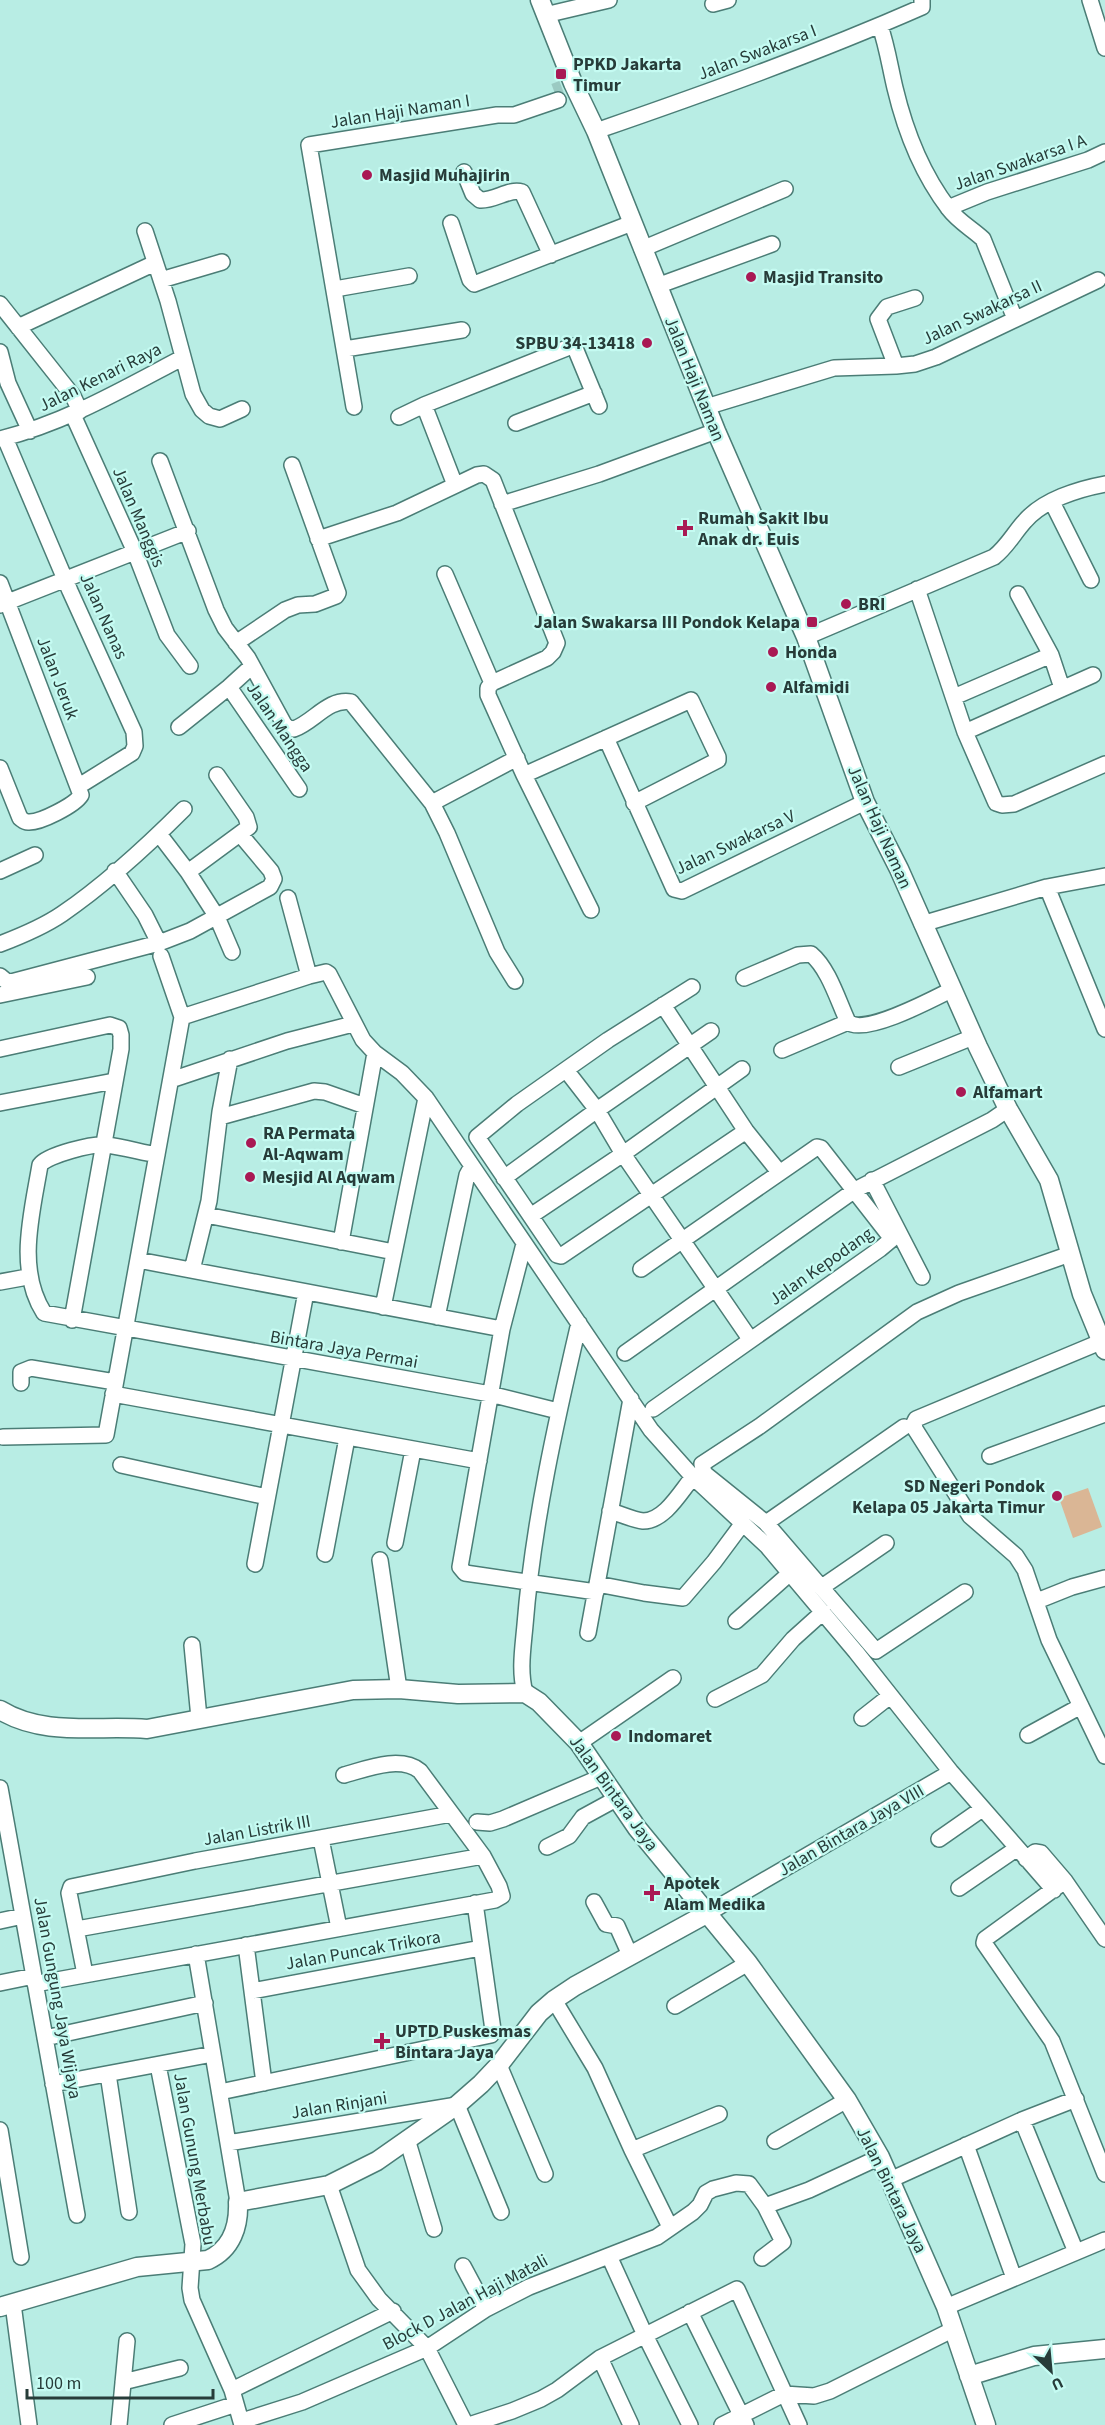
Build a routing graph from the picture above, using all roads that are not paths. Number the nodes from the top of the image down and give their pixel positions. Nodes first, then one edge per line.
1 (609, 0) edge
2 (922, 0) edge
3 (1090, 0) edge
4 (543, 8) edge
5 (880, 26) junction
6 (1105, 48) edge
7 (565, 92) junction
8 (596, 131) junction
9 (1105, 152) edge
10 (464, 172) dead end
11 (785, 189) dead end
12 (948, 208) junction
13 (451, 223) dead end
14 (632, 223) junction
15 (145, 231) dead end
16 (772, 244) dead end
17 (642, 249) junction
18 (551, 255) junction
19 (222, 262) dead end
20 (155, 263) junction
21 (409, 276) dead end
22 (161, 280) junction
23 (1098, 280) dead end
24 (657, 286) junction
25 (334, 289) junction
26 (915, 298) dead end
27 (0, 304) edge
28 (1015, 319) junction
29 (18, 327) junction
30 (462, 330) dead end
31 (345, 349) junction
32 (0, 352) edge
33 (182, 358) junction
34 (896, 366) junction
35 (424, 405) junction
36 (354, 407) dead end
37 (706, 407) junction
38 (242, 409) dead end
39 (77, 413) junction
40 (399, 417) dead end
41 (516, 423) dead end
42 (30, 431) junction
43 (716, 431) junction
44 (3, 439) edge
45 (160, 461) dead end
46 (292, 465) dead end
47 (1105, 484) edge
48 (455, 485) junction
49 (1052, 502) junction
50 (502, 504) junction
51 (188, 531) junction
52 (318, 539) junction
53 (135, 552) junction
54 (445, 574) dead end
55 (66, 579) junction
56 (1091, 580) dead end
57 (0, 583) edge
58 (917, 589) junction
59 (1018, 594) dead end
60 (4, 604) edge
61 (806, 637) junction
62 (236, 643) junction
63 (1051, 655) junction
64 (190, 666) dead end
65 (252, 666) junction
66 (1094, 675) dead end
67 (492, 683) junction
68 (229, 687) junction
69 (1062, 687) junction
70 (954, 697) junction
71 (179, 727) dead end
72 (965, 732) junction
73 (606, 738) junction
74 (517, 758) junction
75 (1105, 764) edge
76 (0, 768) edge
77 (524, 775) junction
78 (217, 776) dead end
79 (79, 786) junction
80 (299, 789) dead end
81 (865, 802) junction
82 (432, 803) junction
83 (634, 804) junction
84 (184, 809) dead end
85 (159, 834) junction
86 (240, 834) junction
87 (35, 855) dead end
88 (0, 871) edge
89 (115, 871) junction
90 (188, 872) junction
91 (1105, 876) edge
92 (1047, 886) junction
93 (288, 898) dead end
94 (591, 910) dead end
95 (217, 917) junction
96 (922, 924) junction
97 (0, 944) edge
98 (160, 950) junction
99 (232, 952) dead end
100 (0, 976) edge
101 (309, 976) junction
102 (87, 977) dead end
103 (744, 978) dead end
104 (514, 981) dead end
105 (692, 987) dead end
106 (953, 989) junction
107 (0, 996) edge
108 (663, 1005) junction
109 (182, 1017) junction
110 (848, 1022) junction
111 (353, 1024) junction
112 (1105, 1029) edge
113 (711, 1031) dead end
114 (973, 1036) junction
115 (689, 1045) junction
116 (0, 1049) edge
117 (782, 1050) dead end
118 (375, 1053) junction
119 (230, 1059) junction
120 (899, 1066) dead end
121 (742, 1069) dead end
122 (566, 1070) junction
123 (171, 1080) junction
124 (114, 1081) junction
125 (718, 1087) junction
126 (426, 1098) junction
127 (0, 1103) edge
128 (365, 1106) junction
129 (1008, 1109) junction
130 (597, 1110) junction
131 (220, 1117) junction
132 (746, 1131) junction
133 (104, 1144) junction
134 (623, 1154) junction
135 (157, 1155) junction
136 (472, 1166) junction
137 (779, 1172) junction
138 (504, 1178) junction
139 (872, 1180) junction
140 (855, 1190) junction
141 (651, 1195) junction
142 (206, 1215) junction
143 (532, 1215) junction
144 (682, 1240) junction
145 (341, 1242) junction
146 (524, 1244) junction
147 (394, 1252) junction
148 (1070, 1254) junction
149 (138, 1260) junction
150 (641, 1269) dead end
151 (192, 1270) junction
152 (922, 1277) dead end
153 (22, 1278) dead end
154 (0, 1282) edge
155 (717, 1289) junction
156 (306, 1292) junction
157 (383, 1307) junction
158 (437, 1317) junction
159 (72, 1320) junction
160 (579, 1323) junction
161 (125, 1328) junction
162 (502, 1329) junction
163 (750, 1340) junction
164 (1104, 1344) edge
165 (625, 1353) dead end
166 (293, 1360) junction
167 (21, 1383) dead end
168 (114, 1388) junction
169 (490, 1394) junction
170 (631, 1399) junction
171 (653, 1409) dead end
172 (558, 1412) junction
173 (1105, 1414) edge
174 (281, 1426) junction
175 (904, 1427) dead end
176 (3, 1437) dead end
177 (348, 1438) junction
178 (413, 1450) junction
179 (990, 1456) dead end
180 (479, 1461) junction
181 (121, 1465) dead end
182 (693, 1477) junction
183 (267, 1497) junction
184 (610, 1511) junction
185 (742, 1523) junction
186 (766, 1523) junction
187 (395, 1543) dead end
188 (886, 1543) dead end
189 (326, 1554) dead end
190 (380, 1560) dead end
191 (255, 1564) dead end
192 (789, 1574) junction
193 (1105, 1578) edge
194 (529, 1584) junction
195 (822, 1587) junction
196 (596, 1588) junction
197 (965, 1592) dead end
198 (1036, 1601) junction
199 (823, 1612) junction
200 (736, 1621) dead end
201 (588, 1633) dead end
202 (192, 1645) dead end
203 (673, 1678) dead end
204 (399, 1689) junction
205 (525, 1693) junction
206 (890, 1696) junction
207 (715, 1699) dead end
208 (1081, 1706) junction
209 (0, 1710) edge
210 (199, 1718) junction
211 (862, 1718) dead end
212 (1028, 1735) dead end
213 (579, 1743) junction
214 (1105, 1756) edge
215 (951, 1772) junction
216 (344, 1776) dead end
217 (601, 1777) junction
218 (0, 1788) edge
219 (616, 1798) junction
220 (982, 1809) junction
221 (451, 1814) junction
222 (477, 1822) dead end
223 (321, 1839) junction
224 (939, 1839) dead end
225 (547, 1847) dead end
226 (1021, 1854) junction
227 (483, 1856) junction
228 (329, 1884) junction
229 (1059, 1886) junction
230 (959, 1888) dead end
231 (594, 1902) dead end
232 (475, 1903) junction
233 (708, 1913) junction
234 (23, 1916) junction
235 (0, 1920) edge
236 (339, 1928) junction
237 (77, 1929) junction
238 (1105, 1939) edge
239 (246, 1945) junction
240 (481, 1948) junction
241 (196, 1954) junction
242 (630, 1955) junction
243 (748, 1963) junction
244 (85, 1974) junction
245 (34, 1980) junction
246 (0, 1983) edge
247 (252, 1990) junction
248 (554, 2000) junction
249 (205, 2003) junction
250 (675, 2006) dead end
251 (493, 2033) junction
252 (45, 2038) junction
253 (513, 2045) junction
254 (213, 2055) junction
255 (158, 2065) junction
256 (499, 2065) junction
257 (108, 2074) junction
258 (264, 2083) junction
259 (53, 2084) junction
260 (220, 2092) junction
261 (1076, 2099) junction
262 (847, 2100) junction
263 (457, 2105) junction
264 (719, 2114) dead end
265 (1022, 2120) junction
266 (0, 2130) edge
267 (407, 2139) junction
268 (775, 2141) dead end
269 (228, 2143) junction
270 (966, 2145) junction
271 (2, 2148) edge
272 (632, 2150) junction
273 (880, 2157) junction
274 (545, 2174) dead end
275 (1105, 2174) edge
276 (890, 2180) junction
277 (329, 2186) junction
278 (238, 2202) junction
279 (765, 2206) junction
280 (129, 2211) dead end
281 (501, 2212) dead end
282 (77, 2215) dead end
283 (7, 2221) edge
284 (670, 2227) junction
285 (434, 2229) dead end
286 (1105, 2240) edge
287 (1076, 2252) junction
288 (21, 2256) dead end
289 (609, 2256) junction
290 (762, 2258) dead end
291 (193, 2261) junction
292 (463, 2266) dead end
293 (1014, 2278) junction
294 (6, 2305) edge
295 (946, 2307) junction
296 (486, 2309) junction
297 (393, 2311) junction
298 (690, 2312) junction
299 (954, 2330) junction
300 (645, 2335) junction
301 (127, 2341) dead end
302 (427, 2348) junction
303 (1105, 2349) edge
304 (600, 2358) junction
305 (180, 2368) dead end
306 (969, 2376) junction
307 (123, 2382) junction
308 (784, 2394) junction
309 (234, 2397) junction
310 (744, 2420) edge
311 (242, 2423) edge
312 (29, 2425) edge
313 (118, 2425) edge
314 (172, 2425) edge
315 (467, 2425) edge
316 (631, 2425) edge
317 (690, 2425) edge
318 (722, 2425) edge
319 (799, 2425) edge
320 (986, 2425) edge

1 - 4 street
2 - 5 street, Jalan Swakarsa I
3 - 6 street
4 - 7 street, Jalan Haji Naman
5 - 8 street, Jalan Swakarsa I
5 - 12 street, Jalan Swakarsa I A
7 - 8 street, Jalan Haji Naman
7 - 25 street, Jalan Haji Naman I
8 - 14 street, Jalan Haji Naman
9 - 12 street, Jalan Swakarsa I A
10 - 18 street
11 - 17 street
12 - 28 street, Jalan Swakarsa I A
13 - 18 street
14 - 17 street, Jalan Haji Naman
14 - 18 street
15 - 20 street
16 - 24 street
17 - 24 street, Jalan Haji Naman
19 - 22 street
20 - 22 street
20 - 29 street
21 - 25 street
22 - 33 street
23 - 28 street, Jalan Swakarsa II
24 - 37 street, Jalan Haji Naman
25 - 31 street
26 - 34 street
27 - 29 street, Jalan Manggis
28 - 34 street, Jalan Swakarsa II
29 - 39 street, Jalan Manggis
30 - 31 street
31 - 36 street
32 - 42 street
33 - 38 street
33 - 39 street, Jalan Kenari Raya
34 - 37 street, Jalan Swakarsa II
35 - 40 street
35 - 41 street
35 - 48 street
37 - 43 street, Jalan Haji Naman
39 - 42 street, Jalan Kenari Raya
39 - 53 street, Jalan Manggis
42 - 44 street, Jalan Kenari Raya
43 - 50 street
43 - 61 street, Jalan Haji Naman
44 - 55 street, Jalan Nanas
45 - 51 street
46 - 52 street
47 - 49 street
48 - 50 street
48 - 52 street
49 - 56 street
49 - 58 street
50 - 67 street
51 - 53 street
51 - 62 street
52 - 62 street
53 - 55 street
53 - 64 street, Jalan Manggis
54 - 67 street
55 - 60 street
55 - 79 street, Jalan Nanas
57 - 60 street, Jalan Jeruk
58 - 61 street
58 - 70 street
59 - 63 street
60 - 79 street, Jalan Jeruk
61 - 81 street, Jalan Haji Naman
62 - 65 street
63 - 69 street
63 - 70 street
65 - 68 street
65 - 82 street
66 - 69 street
67 - 74 street
68 - 71 street
68 - 80 street, Jalan Mangga
69 - 72 street
70 - 72 street
72 - 75 street
73 - 77 street
73 - 83 street, Jalan Swakarsa V
73 - 83 street
74 - 77 street
74 - 82 street
76 - 79 street
77 - 94 street
78 - 86 street
81 - 83 street, Jalan Swakarsa V
81 - 96 street, Jalan Haji Naman
82 - 104 street
84 - 85 street
85 - 89 street
85 - 90 street
86 - 90 street
86 - 95 street
87 - 88 street
89 - 97 street
89 - 98 street
90 - 95 street
91 - 92 street
92 - 96 street
92 - 112 street
93 - 101 street
95 - 98 street
95 - 99 street
96 - 106 street, Jalan Haji Naman
98 - 100 street
98 - 109 street
101 - 109 street
101 - 111 street
102 - 107 street
103 - 110 street
105 - 108 street
106 - 110 street
106 - 114 street, Jalan Haji Naman
108 - 115 street
108 - 122 street
109 - 123 street
110 - 117 street
111 - 118 street
111 - 119 street
113 - 115 street
114 - 120 street
114 - 129 street, Jalan Haji Naman
115 - 125 street
115 - 130 street
116 - 124 street
118 - 126 street
118 - 128 street
119 - 123 street
119 - 131 street
121 - 125 street
122 - 130 street
122 - 138 street
123 - 135 street
124 - 127 street
124 - 133 street
125 - 132 street
125 - 134 street
126 - 136 street
126 - 147 street
128 - 131 street
128 - 145 street
129 - 139 street
129 - 148 street, Jalan Haji Naman
130 - 134 street
130 - 138 street
131 - 142 street
132 - 137 street
132 - 141 street
133 - 135 street
133 - 159 street
133 - 159 street, Bintara Jaya Permai
134 - 141 street
134 - 143 street
135 - 149 street
136 - 146 street
136 - 158 street
137 - 140 street
137 - 144 street
138 - 143 street
139 - 140 street
139 - 152 street
140 - 155 street
140 - 163 street, Jalan Kepodang
141 - 143 street
141 - 144 street
142 - 145 street
142 - 151 street
144 - 150 street
144 - 155 street
145 - 147 street
146 - 160 street
146 - 162 street
147 - 157 street
148 - 164 street, Jalan Haji Naman
148 - 186 street
149 - 151 street
149 - 161 street
151 - 156 street
153 - 154 street
155 - 163 street
155 - 165 street
156 - 157 street
156 - 166 street
157 - 158 street
158 - 162 street
159 - 161 street, Bintara Jaya Permai
160 - 170 street
160 - 172 street
161 - 166 street, Bintara Jaya Permai
161 - 168 street
162 - 169 street
163 - 171 street
164 - 198 street
166 - 169 street, Bintara Jaya Permai
166 - 174 street
167 - 168 street
168 - 174 street
168 - 176 street
169 - 172 street, Bintara Jaya Permai
169 - 180 street
170 - 182 street
170 - 184 street
172 - 194 street
173 - 179 street
174 - 177 street
174 - 183 street
175 - 186 street
177 - 178 street
177 - 189 street
178 - 180 street
178 - 187 street
180 - 194 street
181 - 183 street
182 - 184 street
182 - 185 street
183 - 191 street
184 - 196 street
185 - 192 street
185 - 196 street
186 - 195 street
188 - 195 street
190 - 204 street
192 - 199 street
192 - 200 street
193 - 198 street
194 - 196 street
194 - 205 street
195 - 197 street
196 - 201 street
198 - 208 street
199 - 206 street
199 - 207 street
202 - 210 street
203 - 213 street
204 - 205 street
204 - 210 street
205 - 213 street, Jalan Bintara Jaya
206 - 211 street
206 - 215 street
208 - 212 street
208 - 214 street
209 - 210 street
213 - 217 street, Jalan Bintara Jaya
215 - 220 street
215 - 233 street, Jalan Bintara Jaya VIII
216 - 221 street
217 - 219 street, Jalan Bintara Jaya
217 - 222 street
218 - 234 street, Jalan Gungung Jaya Wijaya
219 - 225 street
219 - 233 street, Jalan Bintara Jaya
220 - 224 street
220 - 226 street
221 - 223 street, Jalan Listrik III
221 - 227 street
223 - 228 street
223 - 237 street, Jalan Listrik III
226 - 229 street
226 - 230 street
227 - 228 street
227 - 232 street
228 - 236 street
228 - 237 street
229 - 238 street
229 - 261 street
231 - 242 street
232 - 236 street
232 - 240 street
233 - 242 street, Jalan Bintara Jaya VIII
233 - 243 street, Jalan Bintara Jaya
234 - 235 street
234 - 245 street, Jalan Gungung Jaya Wijaya
236 - 239 street
237 - 244 street
239 - 241 street
239 - 247 street
240 - 247 street, Jalan Puncak Trikora
240 - 251 street
241 - 244 street
241 - 249 street
242 - 248 street, Jalan Bintara Jaya VIII
243 - 250 street
243 - 262 street, Jalan Bintara Jaya
244 - 245 street
245 - 246 street
245 - 252 street, Jalan Gungung Jaya Wijaya
247 - 258 street
248 - 253 street, Jalan Bintara Jaya VIII
248 - 272 street
249 - 252 street
249 - 254 street
251 - 253 street
251 - 258 street
252 - 259 street, Jalan Gungung Jaya Wijaya
253 - 256 street, Jalan Bintara Jaya VIII
254 - 255 street
254 - 260 street
255 - 257 street
255 - 291 street, Jalan Gunung Merbabu
256 - 263 street, Jalan Bintara Jaya VIII
256 - 274 street
257 - 259 street
257 - 280 street
258 - 260 street
259 - 282 street, Jalan Gungung Jaya Wijaya
260 - 269 street
261 - 265 street
261 - 275 street
262 - 268 street
262 - 273 street, Jalan Bintara Jaya
263 - 267 street, Jalan Bintara Jaya VIII
263 - 269 street, Jalan Rinjani
263 - 281 street
264 - 272 street
265 - 270 street
265 - 287 street
266 - 271 street
267 - 277 street, Jalan Bintara Jaya VIII
267 - 285 street
269 - 278 street
270 - 276 street
270 - 293 street
271 - 283 street
272 - 284 street
273 - 276 street, Jalan Bintara Jaya
273 - 279 street
276 - 295 street, Jalan Bintara Jaya
277 - 278 street, Jalan Bintara Jaya VIII
277 - 297 street
278 - 291 street
279 - 284 street, Block D Jalan Haji Matali
279 - 290 street
283 - 288 street
284 - 289 street, Block D Jalan Haji Matali
286 - 287 street
287 - 293 street
289 - 296 street, Block D Jalan Haji Matali
289 - 300 street
291 - 294 street
291 - 309 street, Jalan Gunung Merbabu
292 - 296 street
293 - 295 street
294 - 312 street
295 - 299 street, Jalan Bintara Jaya
296 - 302 street, Block D Jalan Haji Matali
297 - 302 street
297 - 309 street
298 - 300 street
298 - 308 street
298 - 310 street
299 - 306 street, Jalan Bintara Jaya
299 - 308 street
300 - 304 street
300 - 317 street
301 - 307 street
302 - 311 street, Block D Jalan Haji Matali
302 - 315 street
303 - 306 street
304 - 315 street
304 - 316 street
305 - 307 street
306 - 320 street, Jalan Bintara Jaya
307 - 313 street
308 - 310 street
308 - 319 street
309 - 311 street, Jalan Gunung Merbabu
309 - 314 street
310 - 318 street

